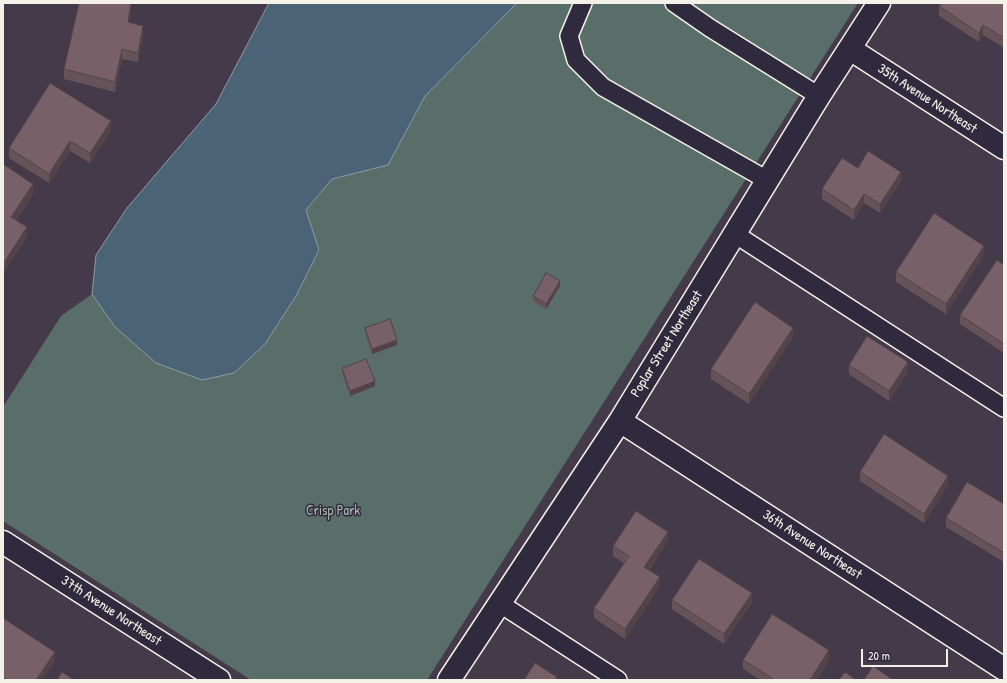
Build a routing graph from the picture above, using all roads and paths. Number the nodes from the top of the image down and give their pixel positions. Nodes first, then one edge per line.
1 (583, 3) edge
2 (674, 3) edge
3 (879, 3) edge
4 (850, 49) junction
5 (819, 96) junction
6 (1004, 148) edge
7 (767, 180) junction
8 (735, 234) junction
9 (1004, 408) edge
10 (620, 421) junction
11 (3, 542) edge
12 (499, 603) junction
13 (1004, 669) edge
14 (219, 680) edge
15 (449, 680) edge
16 (618, 680) edge

1 - 7 lane
2 - 5 lane
3 - 4 street, Poplar Street Northeast
4 - 5 street, Poplar Street Northeast
4 - 6 street, 35th Avenue Northeast
5 - 7 street, Poplar Street Northeast
7 - 8 street, Poplar Street Northeast
8 - 9 lane
8 - 10 street, Poplar Street Northeast
10 - 12 street, Poplar Street Northeast
10 - 13 street, 36th Avenue Northeast
11 - 14 street, 37th Avenue Northeast
12 - 15 street, Poplar Street Northeast
12 - 16 lane

